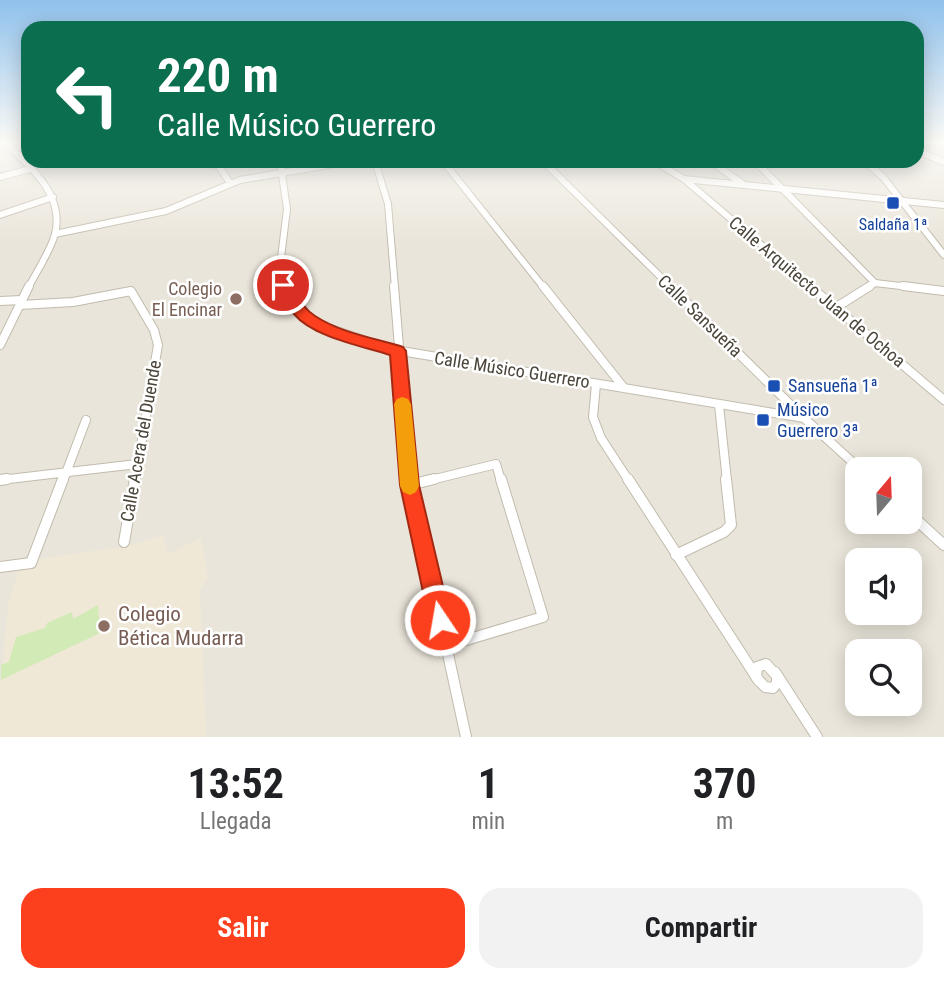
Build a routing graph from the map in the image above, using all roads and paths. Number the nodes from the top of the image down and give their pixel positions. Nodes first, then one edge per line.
1 (36, 176) edge
2 (226, 176) edge
3 (264, 176) edge
4 (282, 176) edge
5 (380, 176) edge
6 (455, 176) edge
7 (559, 176) edge
8 (681, 176) edge
9 (732, 176) edge
10 (770, 176) edge
11 (882, 176) edge
12 (684, 178) junction
13 (230, 183) junction
14 (743, 184) junction
15 (781, 188) junction
16 (53, 197) junction
17 (901, 200) junction
18 (944, 205) edge
19 (0, 215) edge
20 (55, 234) junction
21 (944, 255) edge
22 (875, 283) junction
23 (944, 290) edge
24 (0, 301) edge
25 (21, 302) junction
26 (835, 309) junction
27 (0, 345) edge
28 (398, 351) junction
29 (596, 384) junction
30 (624, 388) junction
31 (944, 400) edge
32 (719, 405) junction
33 (804, 418) junction
34 (86, 420) dead end
35 (847, 457) edge
36 (137, 464) junction
37 (65, 472) junction
38 (0, 480) edge
39 (410, 485) junction
40 (922, 525) edge
41 (124, 542) dead end
42 (944, 545) edge
43 (676, 555) junction
44 (0, 567) edge
45 (446, 646) junction
46 (466, 737) edge
47 (817, 737) edge

1 - 16 street
2 - 13 street
3 - 13 street
4 - 28 street, Calle Músico Guerrero
5 - 28 street
6 - 30 street
7 - 33 street, Calle Sansueña
8 - 12 street, Calle Arquitecto Juan de Ochoa
9 - 14 street
10 - 15 street
11 - 17 street
12 - 14 street
12 - 26 street, Calle Arquitecto Juan de Ochoa
13 - 20 street
14 - 15 street
15 - 17 street
15 - 22 street
16 - 19 street
16 - 20 street
17 - 18 street
17 - 21 street
20 - 25 street
22 - 23 street
22 - 26 street
24 - 25 street
25 - 27 street
25 - 36 street, Calle Acera del Duende
26 - 31 street, Calle Arquitecto Juan de Ochoa
28 - 29 street, Calle Músico Guerrero
28 - 39 street
29 - 30 street, Calle Músico Guerrero
29 - 43 street
30 - 32 street, Calle Músico Guerrero
32 - 33 street, Calle Músico Guerrero
32 - 43 street
33 - 35 street, Calle Sansueña
34 - 37 street
36 - 37 street
36 - 41 street, Calle Acera del Duende
37 - 38 street
37 - 44 street
39 - 45 street
39 - 45 street
40 - 42 street
43 - 47 street
45 - 46 street

